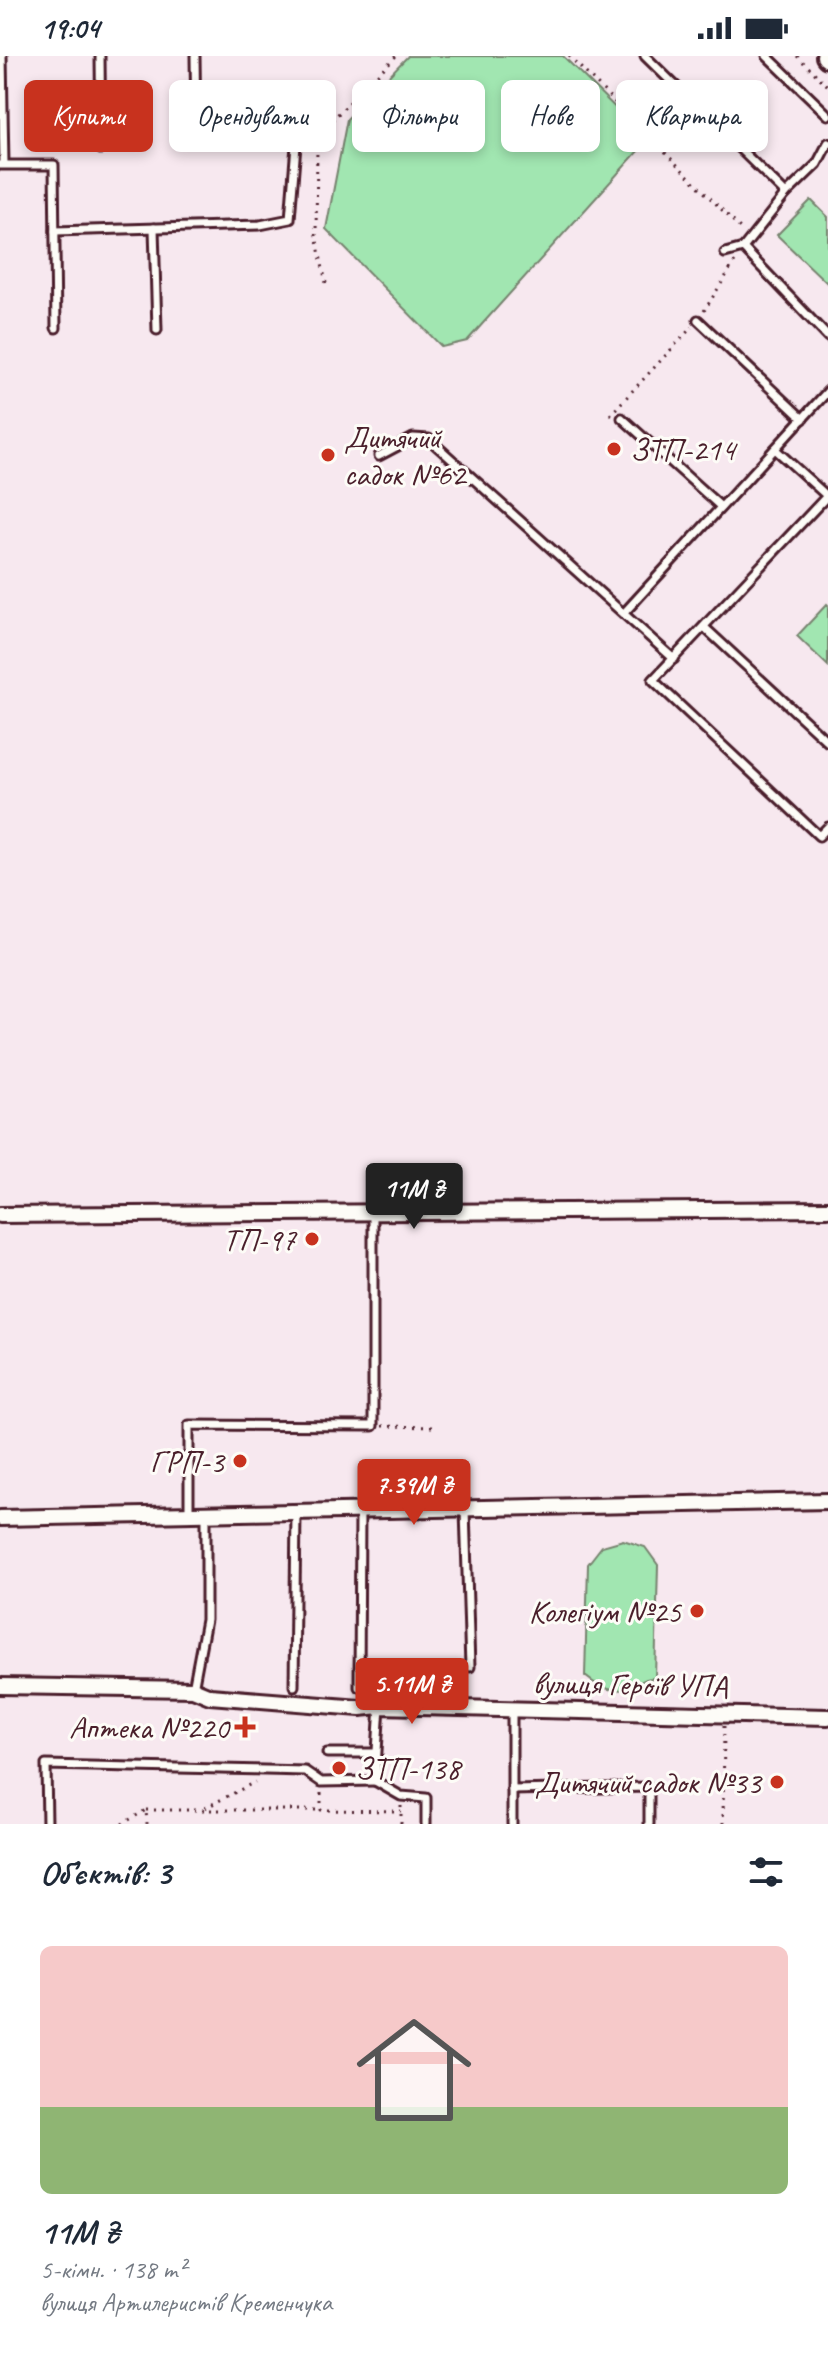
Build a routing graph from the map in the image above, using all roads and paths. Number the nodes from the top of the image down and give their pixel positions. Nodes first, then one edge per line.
1 (2, 56) edge
2 (100, 56) edge
3 (195, 56) edge
4 (396, 56) edge
5 (569, 56) edge
6 (645, 56) edge
7 (767, 56) edge
8 (797, 56) edge
9 (100, 80) edge
10 (195, 80) edge
11 (828, 86) edge
12 (828, 115) edge
13 (828, 143) edge
14 (295, 152) edge
15 (2, 164) edge
16 (786, 194) junction
17 (154, 228) junction
18 (55, 231) junction
19 (743, 248) junction
20 (725, 253) dead end
21 (326, 283) dead end
22 (698, 320) junction
23 (56, 328) dead end
24 (157, 330) dead end
25 (828, 337) edge
26 (828, 391) edge
27 (610, 415) dead end
28 (622, 418) dead end
29 (803, 419) junction
30 (775, 449) junction
31 (379, 456) dead end
32 (828, 495) edge
33 (721, 507) junction
34 (624, 613) junction
35 (704, 627) junction
36 (674, 659) junction
37 (828, 742) edge
38 (828, 827) edge
39 (828, 1209) edge
40 (373, 1212) junction
41 (0, 1215) edge
42 (373, 1426) junction
43 (435, 1427) dead end
44 (828, 1501) edge
45 (465, 1508) junction
46 (360, 1510) junction
47 (296, 1511) junction
48 (206, 1513) junction
49 (189, 1514) junction
50 (0, 1518) edge
51 (470, 1667) dead end
52 (0, 1686) edge
53 (294, 1686) dead end
54 (359, 1687) dead end
55 (193, 1689) junction
56 (380, 1706) junction
57 (512, 1709) junction
58 (724, 1714) junction
59 (828, 1717) edge
60 (327, 1753) dead end
61 (376, 1753) junction
62 (275, 1771) junction
63 (375, 1781) junction
64 (321, 1782) junction
65 (512, 1790) junction
66 (401, 1796) junction
67 (146, 1810) junction
68 (202, 1810) junction
69 (321, 1810) junction
70 (401, 1811) junction
71 (47, 1824) edge
72 (122, 1824) edge
73 (147, 1824) edge
74 (401, 1824) edge
75 (426, 1824) edge
76 (512, 1824) edge
77 (649, 1824) edge
78 (723, 1824) edge

1 - 15 lane
2 - 9 lane
3 - 10 lane
4 - 21 path
5 - 19 path
6 - 16 lane
7 - 12 lane
8 - 11 path
13 - 16 lane
14 - 17 lane
15 - 18 lane
16 - 19 lane
17 - 18 lane
17 - 24 lane
18 - 23 lane
19 - 20 lane
19 - 22 path
19 - 25 lane
22 - 27 path
22 - 29 lane
26 - 29 lane
28 - 33 lane
29 - 30 lane
30 - 32 lane
30 - 33 lane
31 - 34 lane
32 - 35 lane
33 - 34 lane
34 - 36 lane
35 - 36 lane
35 - 37 lane
36 - 38 lane
39 - 40 street
40 - 41 street
40 - 42 lane
42 - 43 path
42 - 49 lane
44 - 45 street
45 - 46 street
45 - 51 lane
46 - 47 street
46 - 54 lane
47 - 48 street
47 - 53 lane
48 - 49 street
48 - 55 lane
49 - 50 street
52 - 55 street, вулиця Героїв УПА
55 - 56 street, вулиця Героїв УПА
56 - 57 street, вулиця Героїв УПА
56 - 61 lane
57 - 58 street, вулиця Героїв УПА
57 - 65 lane
58 - 59 street, вулиця Героїв УПА
58 - 78 path
60 - 61 lane
61 - 63 lane
62 - 64 lane
62 - 68 path
62 - 71 lane
63 - 64 lane
63 - 66 lane
64 - 69 path
65 - 76 lane
65 - 77 lane
66 - 70 path
66 - 75 lane
67 - 68 path
67 - 72 path
67 - 73 path
68 - 69 path
69 - 70 path
70 - 74 path

